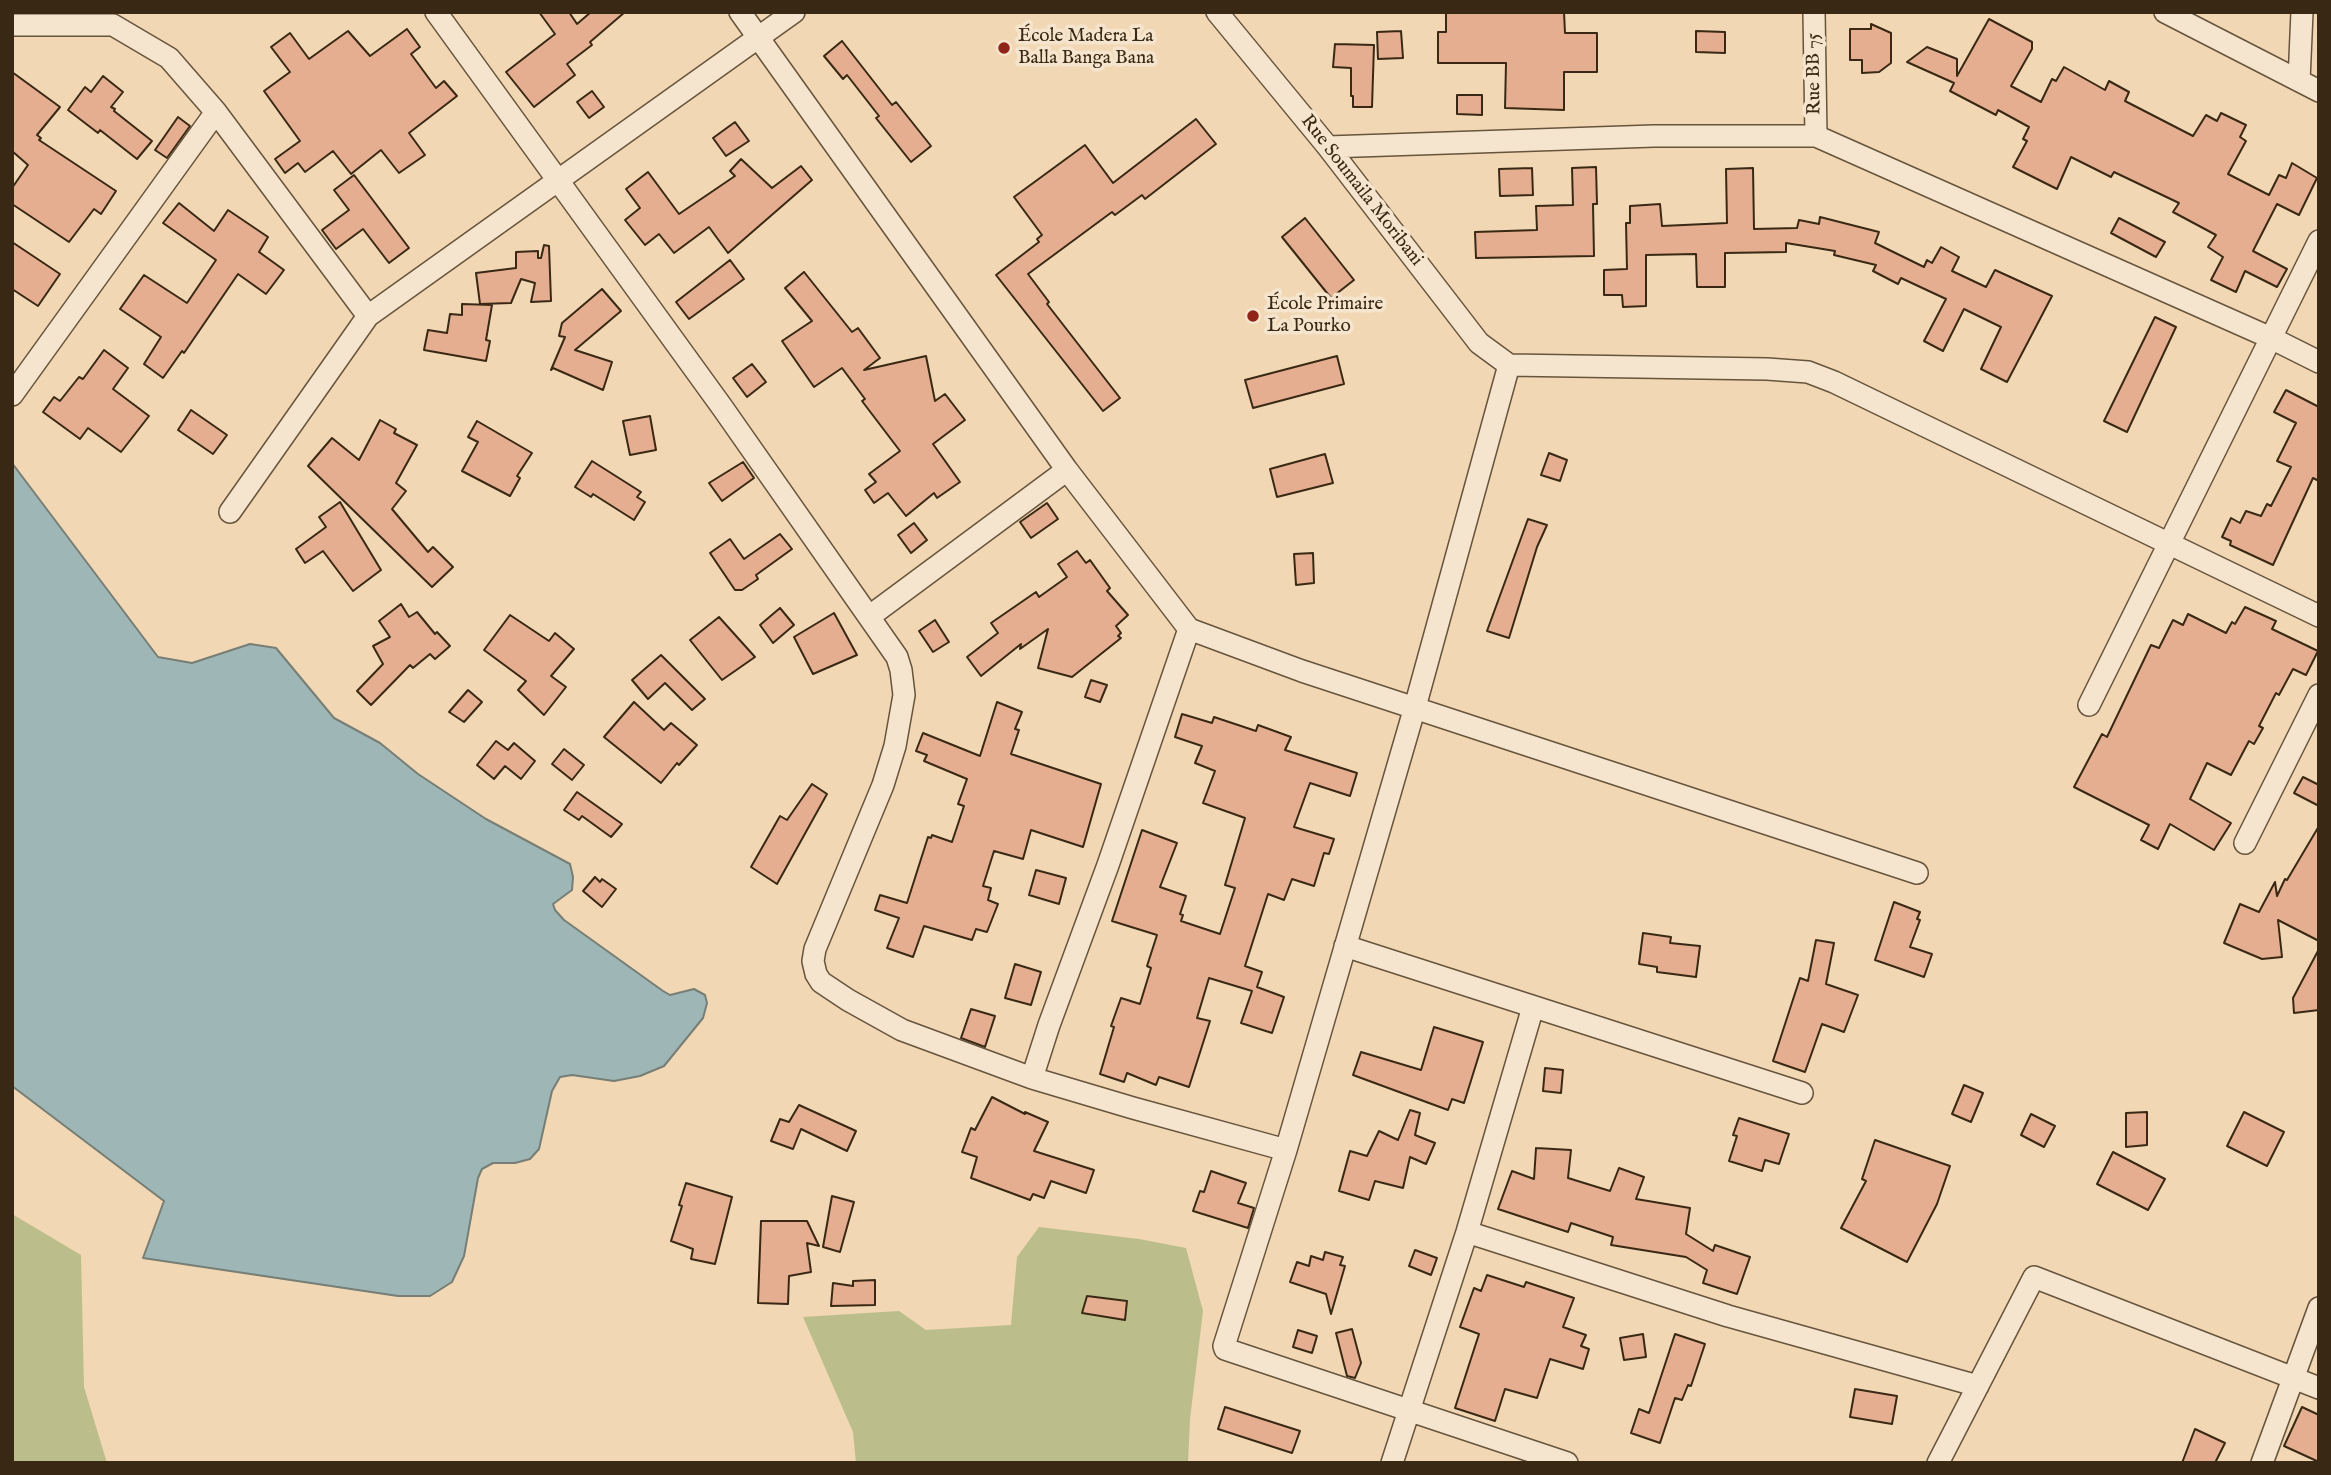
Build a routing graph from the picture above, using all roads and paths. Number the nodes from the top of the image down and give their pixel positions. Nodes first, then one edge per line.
1 (436, 12) edge
2 (740, 12) edge
3 (794, 12) edge
4 (1217, 12) edge
5 (1814, 12) edge
6 (2165, 12) edge
7 (2302, 12) edge
8 (12, 25) edge
9 (758, 38) junction
10 (2299, 81) junction
11 (2319, 91) edge
12 (216, 113) junction
13 (1816, 136) junction
14 (1328, 147) junction
15 (559, 181) junction
16 (2319, 241) edge
17 (368, 316) junction
18 (2271, 338) junction
19 (2319, 362) edge
20 (1509, 365) junction
21 (12, 396) edge
22 (1067, 470) junction
23 (230, 512) dead end
24 (2169, 543) junction
25 (2319, 615) edge
26 (870, 616) junction
27 (1189, 629) junction
28 (2319, 695) edge
29 (2089, 705) dead end
30 (1415, 707) junction
31 (2245, 843) dead end
32 (1917, 873) dead end
33 (1345, 946) junction
34 (1533, 1007) junction
35 (1032, 1078) junction
36 (1802, 1093) dead end
37 (1286, 1150) junction
38 (1466, 1232) junction
39 (2319, 1308) edge
40 (2294, 1378) junction
41 (1978, 1386) junction
42 (2319, 1388) edge
43 (1408, 1411) junction
44 (1392, 1463) edge
45 (1567, 1463) edge
46 (1938, 1463) edge
47 (2262, 1463) edge

1 - 15 street
2 - 9 street
3 - 9 street
4 - 14 street, Rue Soumaila Moribani
5 - 13 street, Rue BB 75
6 - 10 street
7 - 10 street
8 - 12 street
9 - 15 street
9 - 22 street
10 - 11 street
12 - 17 street
12 - 21 street
13 - 14 street
13 - 18 street
14 - 20 street, Rue Soumaila Moribani
15 - 17 street
15 - 26 street
16 - 18 street
17 - 23 street
18 - 19 street
18 - 24 street
20 - 24 street
20 - 30 street
22 - 26 street
22 - 27 street
24 - 25 street
24 - 29 street
26 - 35 street
27 - 30 street
27 - 35 street
28 - 31 street
30 - 32 street
30 - 33 street
33 - 34 street
33 - 37 street
34 - 36 street
34 - 38 street
35 - 37 street
37 - 43 street
38 - 41 street
38 - 43 street
39 - 40 street
40 - 41 street
40 - 42 street
40 - 47 street
41 - 46 street
43 - 44 street
43 - 45 street

